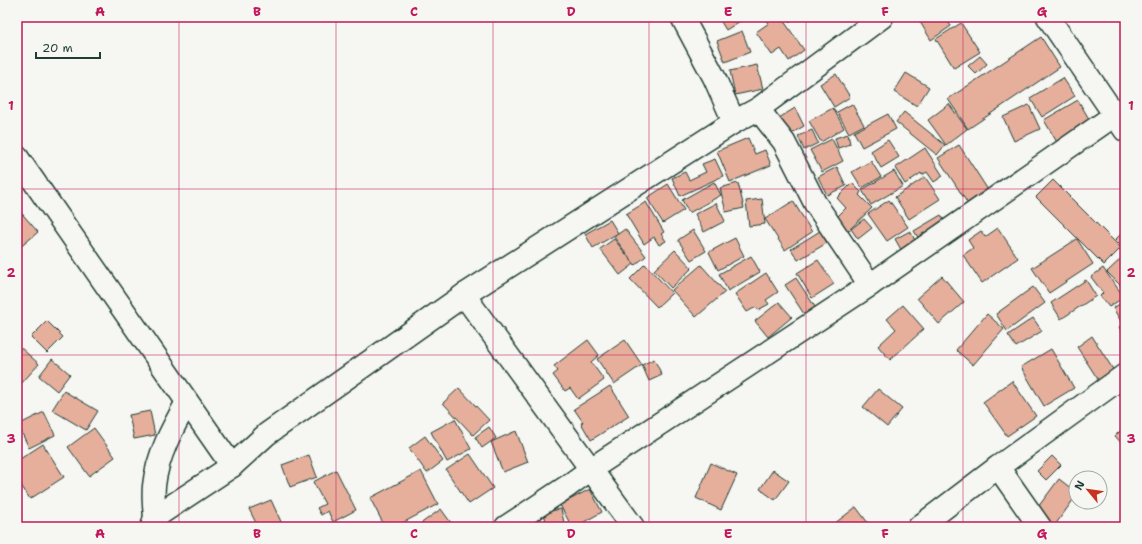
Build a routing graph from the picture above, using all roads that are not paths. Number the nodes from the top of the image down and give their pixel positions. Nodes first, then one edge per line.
1 (682, 17) edge
2 (882, 17) edge
3 (1048, 17) edge
4 (758, 109) junction
5 (1122, 117) edge
6 (734, 122) junction
7 (17, 158) edge
8 (870, 285) junction
9 (464, 295) junction
10 (1125, 375) edge
11 (187, 402) junction
12 (232, 466) junction
13 (998, 467) junction
14 (591, 469) junction
15 (153, 522) edge
16 (506, 527) edge
17 (633, 527) edge
18 (919, 527) edge
19 (1040, 527) edge

1 - 6 street
2 - 4 street
3 - 5 street
4 - 6 street
4 - 8 street
5 - 8 street
6 - 9 street
7 - 11 street
8 - 14 street
9 - 12 street
9 - 14 street
10 - 13 street
11 - 12 street
11 - 15 street
12 - 15 street
13 - 18 street
13 - 19 street
14 - 16 street
14 - 17 street

